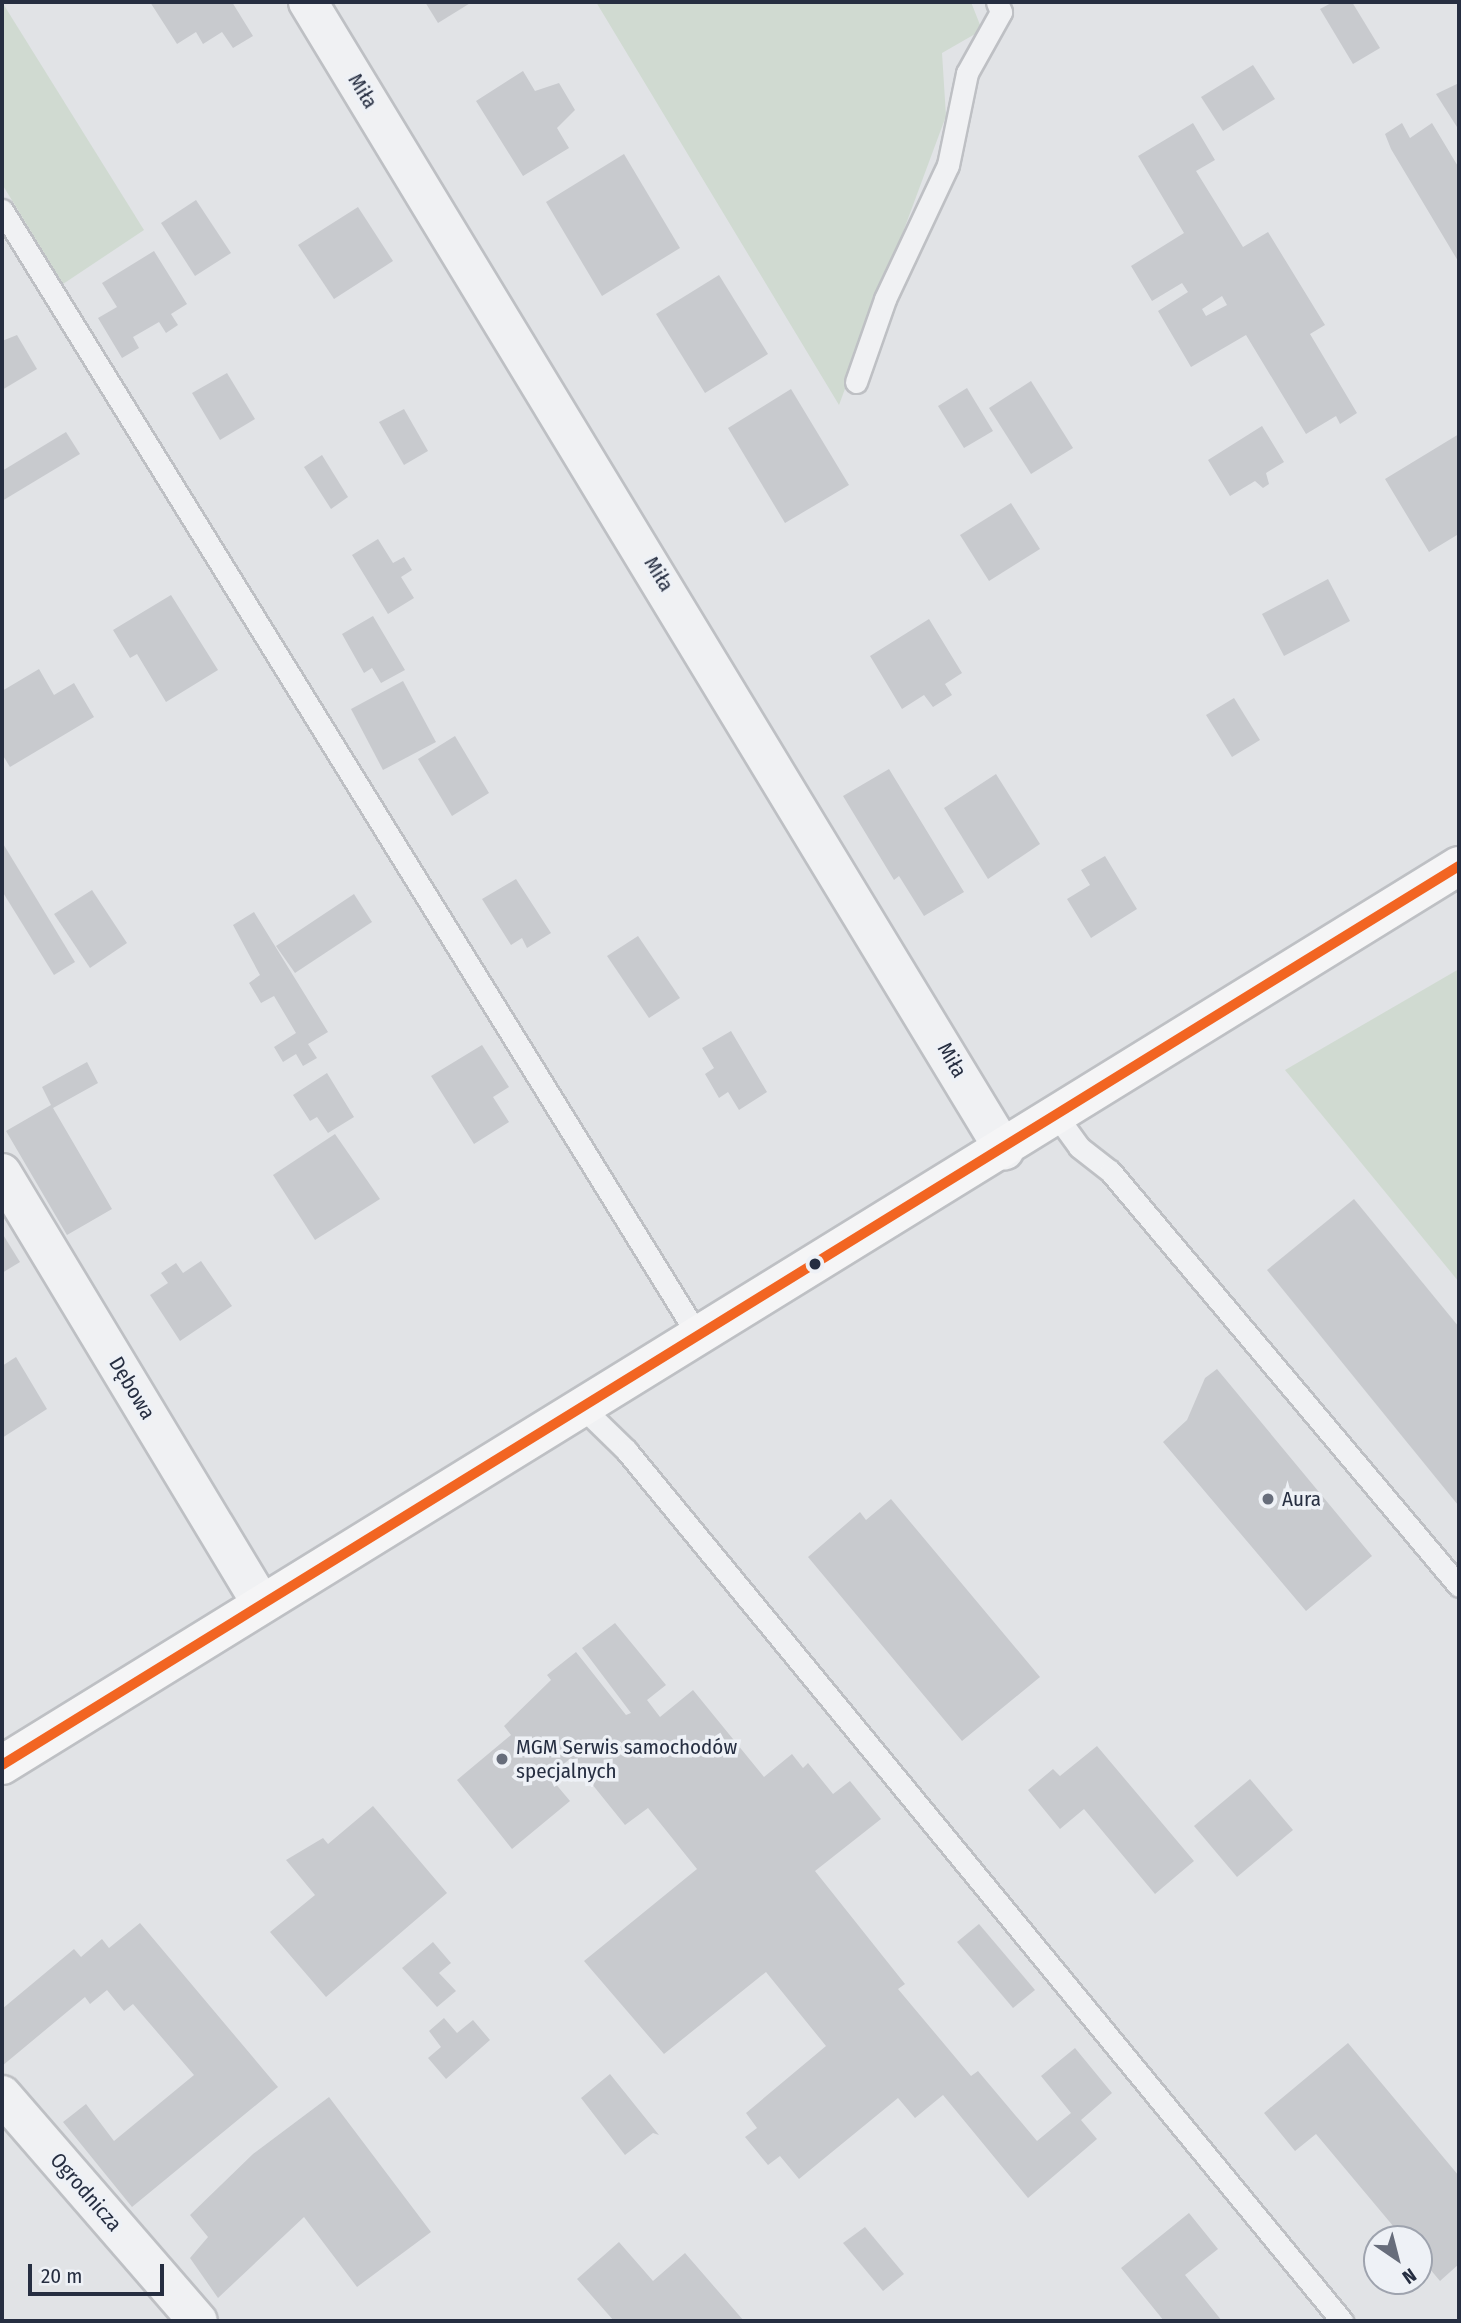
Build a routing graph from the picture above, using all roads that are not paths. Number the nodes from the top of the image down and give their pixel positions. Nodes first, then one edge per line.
1 (308, 2) edge
2 (997, 2) edge
3 (2, 210) edge
4 (856, 382) dead end
5 (1459, 866) edge
6 (1056, 1115) junction
7 (1004, 1150) junction
8 (2, 1173) edge
9 (699, 1337) junction
10 (582, 1407) junction
11 (1459, 1586) edge
12 (261, 1603) junction
13 (2, 1765) edge
14 (2, 2095) edge
15 (198, 2321) edge
16 (1342, 2321) edge

1 - 7 street, Miła
2 - 4 lane
3 - 9 lane
5 - 6 main road
6 - 7 main road
6 - 11 lane
7 - 9 main road
8 - 12 street, Dębowa
9 - 10 main road
10 - 12 main road
10 - 16 lane
12 - 13 main road
14 - 15 street, Ogrodnicza

